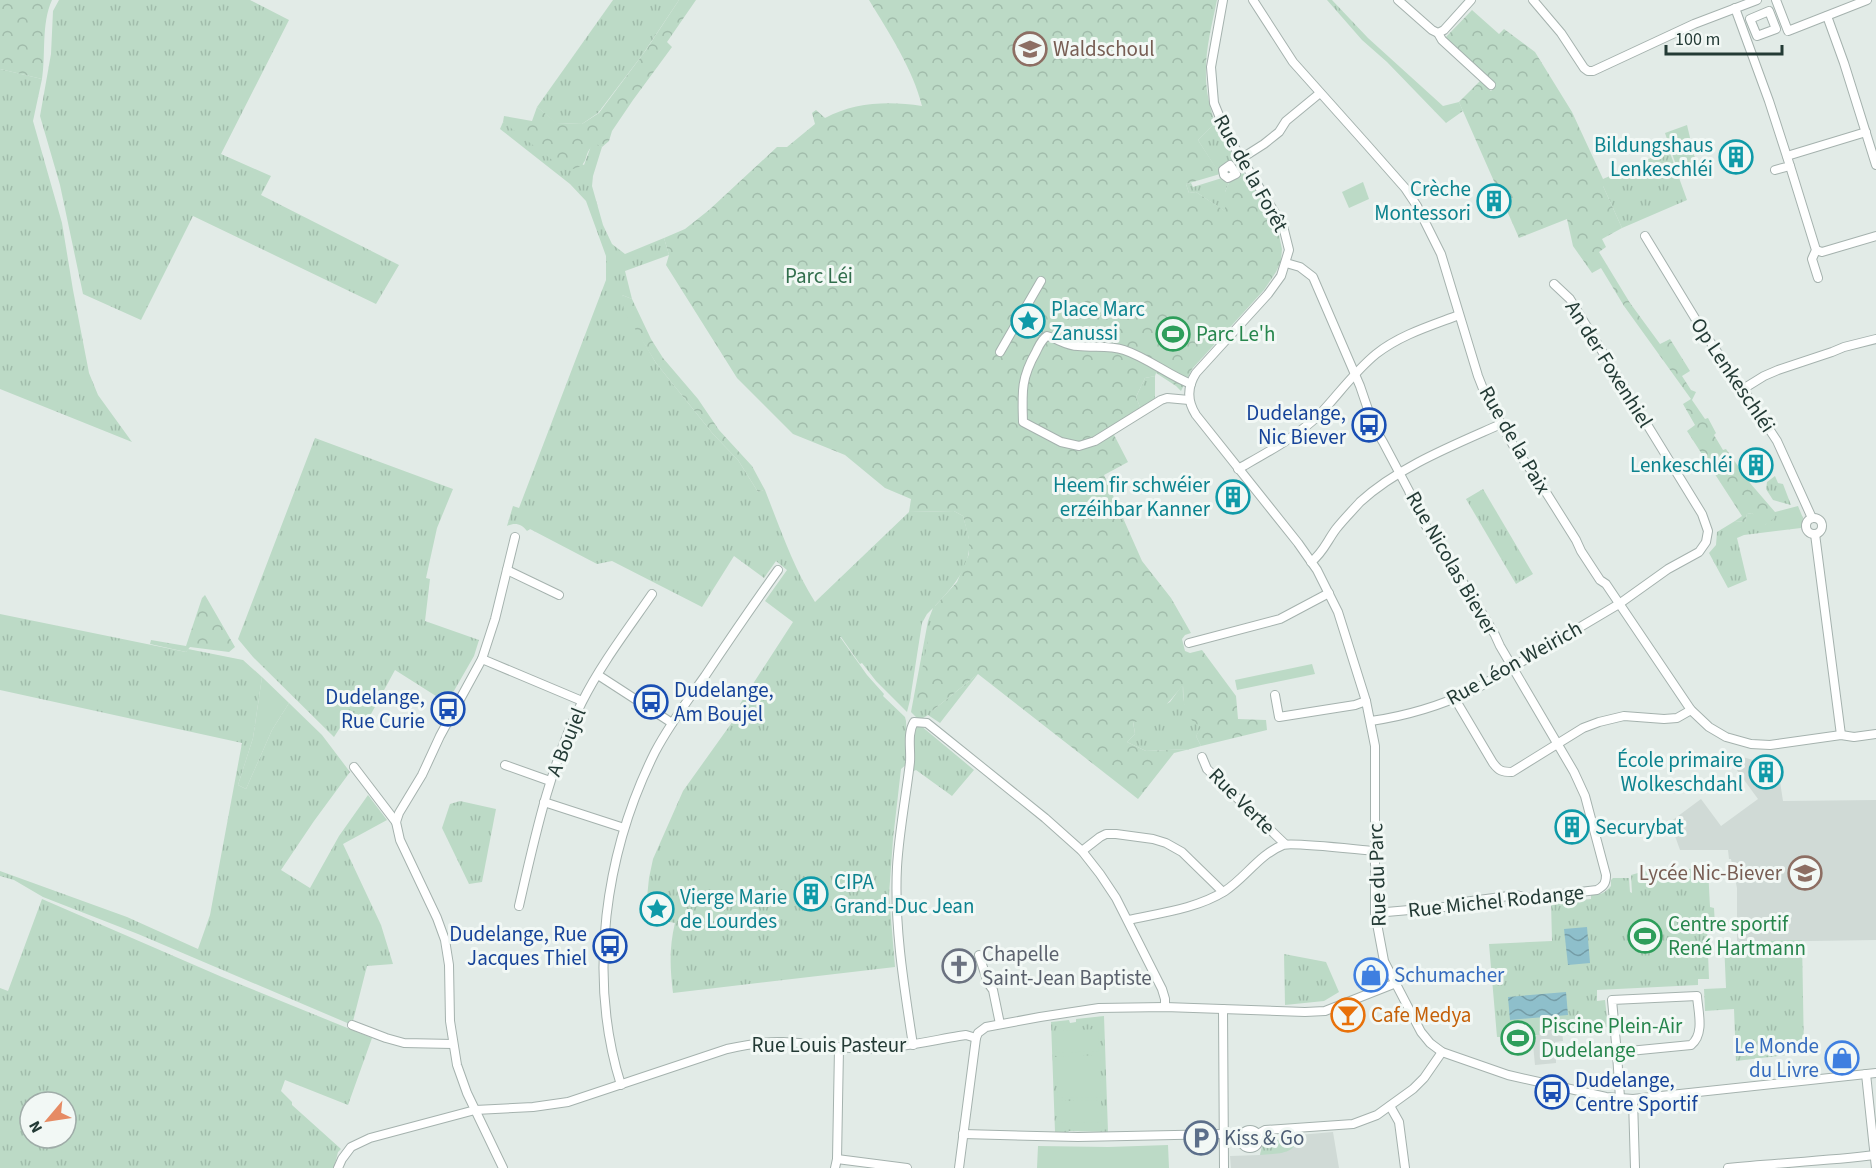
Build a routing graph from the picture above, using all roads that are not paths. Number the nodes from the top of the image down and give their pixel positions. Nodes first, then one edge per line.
1 (1223, 0) edge
2 (1253, 0) edge
3 (1398, 0) edge
4 (1471, 0) edge
5 (1533, 0) edge
6 (1756, 0) edge
7 (1776, 0) edge
8 (1868, 0) edge
9 (1735, 8) junction
10 (1827, 16) junction
11 (1438, 33) junction
12 (1491, 85) dead end
13 (1320, 93) junction
14 (1866, 132) junction
15 (1787, 156) junction
16 (1242, 158) junction
17 (1876, 165) edge
18 (1790, 166) junction
19 (1775, 170) dead end
20 (1646, 236) dead end
21 (1876, 236) edge
22 (1816, 250) junction
23 (1286, 263) junction
24 (1818, 278) dead end
25 (1041, 281) dead end
26 (1554, 284) dead end
27 (1459, 315) junction
28 (1017, 319) junction
29 (1038, 331) dead end
30 (1876, 339) edge
31 (1000, 352) dead end
32 (1354, 374) junction
33 (1191, 384) junction
34 (1743, 388) junction
35 (1189, 400) junction
36 (1501, 424) junction
37 (1238, 469) junction
38 (1400, 474) junction
39 (515, 537) dead end
40 (1311, 562) junction
41 (507, 570) junction
42 (778, 570) dead end
43 (1329, 593) junction
44 (651, 594) dead end
45 (559, 595) dead end
46 (1619, 604) junction
47 (1189, 643) dead end
48 (482, 658) junction
49 (1513, 668) junction
50 (598, 675) junction
51 (1275, 695) dead end
52 (1455, 699) junction
53 (582, 701) junction
54 (1366, 701) junction
55 (1691, 710) junction
56 (1371, 721) junction
57 (672, 723) junction
58 (1876, 734) edge
59 (1840, 735) junction
60 (1558, 744) junction
61 (1202, 757) dead end
62 (505, 765) dead end
63 (354, 767) dead end
64 (550, 781) junction
65 (544, 802) junction
66 (396, 822) junction
67 (624, 828) junction
68 (1285, 844) junction
69 (1082, 851) junction
70 (1375, 851) junction
71 (1606, 875) joint
72 (1223, 892) junction
73 (519, 906) dead end
74 (1375, 914) junction
75 (1128, 920) junction
76 (979, 955) dead end
77 (1396, 983) junction
78 (1164, 1007) junction
79 (1223, 1009) junction
80 (1000, 1024) junction
81 (352, 1025) dead end
82 (976, 1038) junction
83 (453, 1044) junction
84 (914, 1045) junction
85 (839, 1048) junction
86 (1442, 1052) junction
87 (1617, 1054) junction
88 (1876, 1073) edge
89 (1866, 1074) junction
90 (621, 1085) junction
91 (1620, 1098) junction
92 (1633, 1099) junction
93 (1390, 1106) junction
94 (475, 1110) junction
95 (963, 1134) junction
96 (1223, 1134) junction
97 (1258, 1134) dead end
98 (1875, 1155) edge
99 (836, 1164) edge
100 (338, 1168) edge
101 (503, 1168) edge
102 (907, 1168) edge
103 (959, 1168) edge
104 (1224, 1168) edge
105 (1405, 1168) edge
106 (1635, 1168) edge
107 (1728, 1168) edge
108 (1876, 1168) edge

1 - 16 street, Rue de la Forêt
2 - 13 street, Rue de la Paix
3 - 11 street
4 - 11 street
5 - 9 street
6 - 9 street
7 - 10 street
8 - 10 street
9 - 15 street
10 - 14 street
11 - 12 street
13 - 16 street
13 - 27 street, Rue de la Paix
14 - 15 street
14 - 17 street
15 - 18 street
16 - 23 street, Rue de la Forêt
18 - 19 street
18 - 22 street
20 - 34 street, Op Lenkeschléi
21 - 22 street
22 - 24 street
23 - 32 street, Rue Nicolas Biever
23 - 33 street, Rue de la Forêt
25 - 28 street
26 - 46 street, An der Foxenhiel
27 - 32 street
27 - 36 street, Rue de la Paix
28 - 29 street
28 - 31 street
30 - 34 street
32 - 37 street
32 - 38 street, Rue Nicolas Biever
33 - 35 street, Rue de la Forêt
33 - 35 street
34 - 59 street, Op Lenkeschléi
35 - 37 street, Rue du Parc
36 - 38 street
36 - 46 street, Rue de la Paix
37 - 40 street, Rue du Parc
38 - 40 street
38 - 49 street, Rue Nicolas Biever
39 - 41 street
40 - 43 street, Rue du Parc
41 - 45 street
41 - 48 street
42 - 57 street
43 - 47 street
43 - 54 street, Rue du Parc
44 - 50 street, A Boujel
46 - 49 street, Rue Léon Weirich
46 - 55 street, Rue de la Paix
48 - 53 street
48 - 66 street
49 - 52 street, Rue Léon Weirich
49 - 60 street, Rue Nicolas Biever
50 - 53 street, A Boujel
50 - 57 street
51 - 54 street
52 - 56 street, Rue Léon Weirich
52 - 60 street
53 - 64 street, A Boujel
54 - 56 street, Rue du Parc
55 - 59 street, Rue de la Paix
55 - 60 street
56 - 70 street, Rue du Parc
57 - 67 street
58 - 59 street, Rue de la Paix
60 - 71 street, Rue Nicolas Biever
61 - 68 street, Rue Verte
62 - 64 street
63 - 66 street
64 - 65 street, A Boujel
65 - 67 street
65 - 73 street, A Boujel
66 - 83 street
67 - 90 street
68 - 70 street
68 - 72 street
69 - 72 street
69 - 75 street
69 - 84 street
70 - 74 street, Rue du Parc
71 - 74 street, Rue Michel Rodange
72 - 75 street
74 - 77 street, Rue du Parc
75 - 78 street
76 - 80 street
77 - 79 street, Rue Louis Pasteur
77 - 86 street, Rue du Parc
78 - 79 street, Rue Louis Pasteur
78 - 80 street, Rue Louis Pasteur
79 - 96 street
80 - 82 street, Rue Louis Pasteur
81 - 83 street
82 - 84 street, Rue Louis Pasteur
82 - 95 street
83 - 94 street
84 - 85 street, Rue Louis Pasteur
85 - 90 street, Rue Louis Pasteur
85 - 99 street
86 - 91 street, Rue du Parc
86 - 93 street
87 - 87 street
87 - 91 street
88 - 89 street, Rue du Parc
89 - 92 street, Rue du Parc
89 - 98 street
90 - 94 street, Rue Louis Pasteur
91 - 92 street, Rue du Parc
92 - 106 street
93 - 97 street
93 - 105 street
94 - 100 street, Rue Louis Pasteur
94 - 101 street
95 - 96 street
95 - 103 street
96 - 104 street
98 - 107 street
98 - 108 street
99 - 102 street

